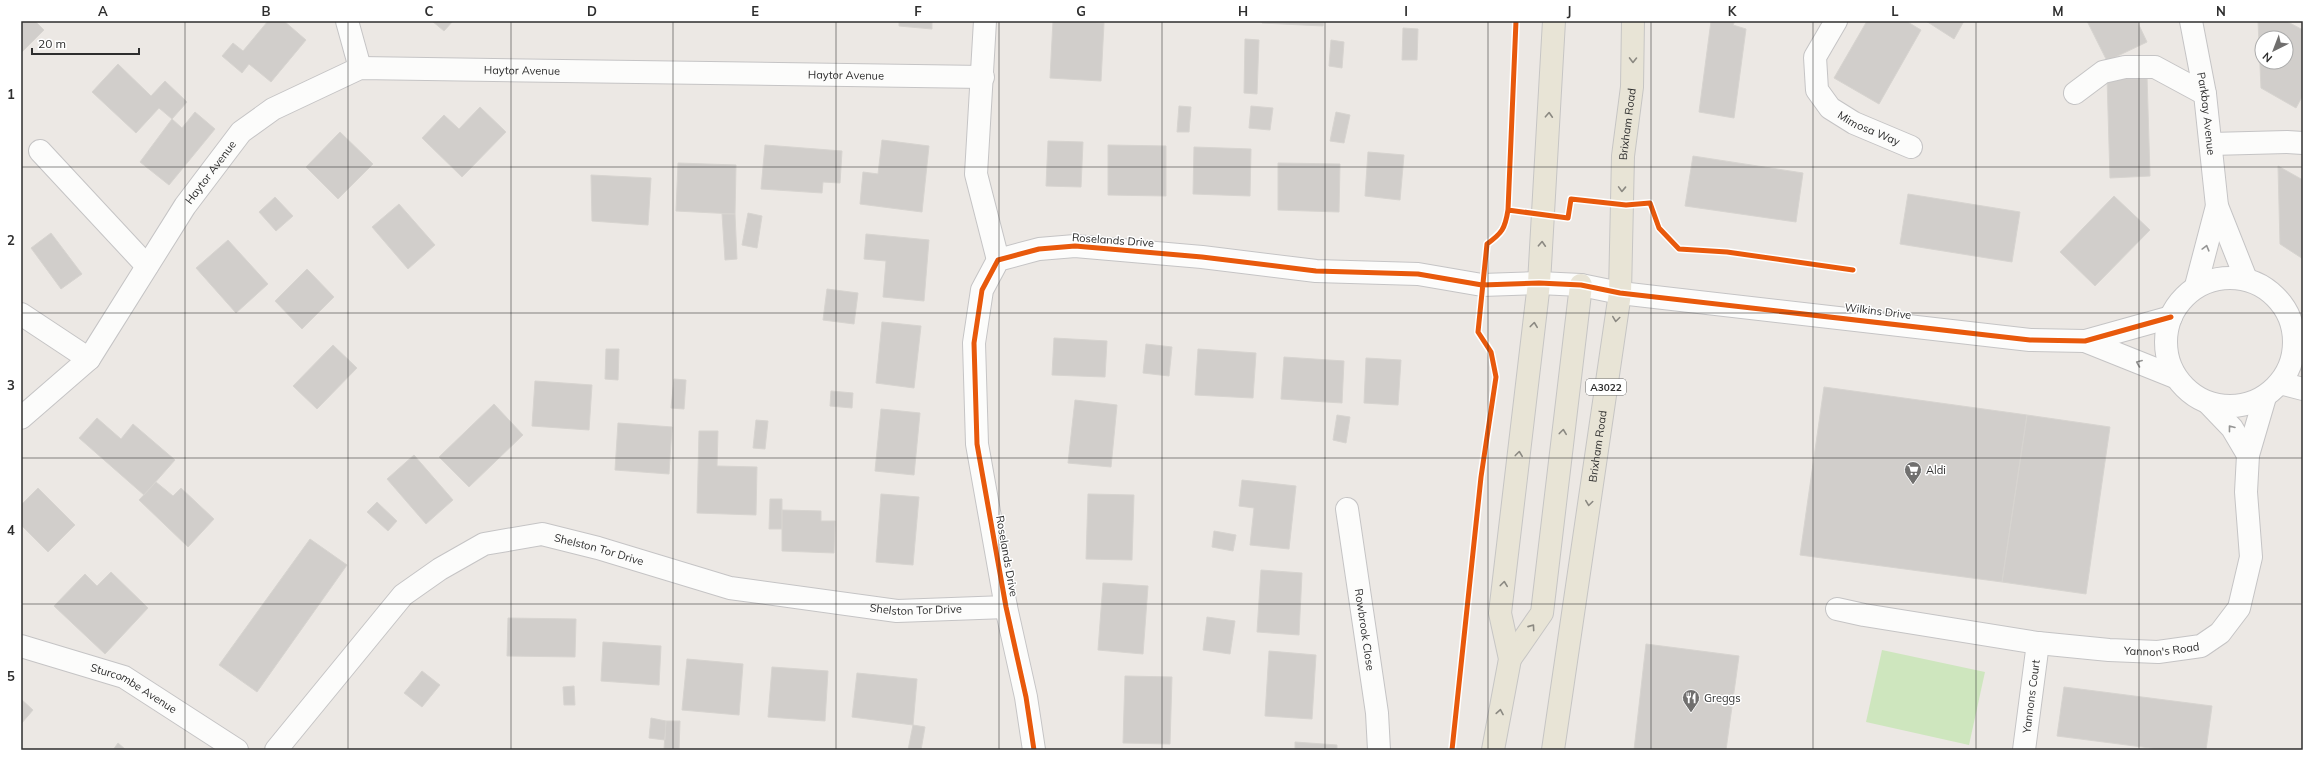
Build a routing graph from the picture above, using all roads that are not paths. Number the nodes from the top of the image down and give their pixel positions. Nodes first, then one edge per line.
1 (347, 21) edge
2 (985, 21) edge
3 (1554, 21) edge
4 (1633, 21) edge
5 (1836, 21) edge
6 (2191, 21) edge
7 (360, 68) junction
8 (983, 77) junction
9 (2076, 93) dead end
10 (2205, 94) junction
11 (2303, 143) edge
12 (2211, 144) junction
13 (1911, 147) dead end
14 (40, 152) dead end
15 (2217, 206) junction
16 (998, 260) junction
17 (147, 266) junction
18 (2246, 279) junction
19 (1539, 283) junction
20 (1581, 285) junction
21 (2196, 286) junction
22 (1620, 293) junction
23 (21, 314) edge
24 (2171, 317) junction
25 (2297, 332) edge
26 (2085, 341) junction
27 (89, 359) junction
28 (2175, 377) junction
29 (2303, 389) edge
30 (2272, 390) junction
31 (2209, 404) junction
32 (21, 418) edge
33 (2248, 455) junction
34 (1347, 509) dead end
35 (1006, 607) junction
36 (1837, 609) dead end
37 (2038, 643) junction
38 (21, 646) edge
39 (1510, 659) junction
40 (237, 750) edge
41 (276, 750) edge
42 (1034, 750) edge
43 (1379, 750) edge
44 (1494, 750) edge
45 (1553, 750) edge
46 (2024, 750) edge

1 - 7 street
2 - 8 street
19 -> 3 main road
4 -> 22 main road, Brixham Road / A3022
5 - 13 street, Mimosa Way
6 - 10 street, Parkbay Avenue
7 - 8 street, Haytor Avenue
7 - 17 street, Haytor Avenue
8 - 16 street
9 - 10 street
10 - 12 street, Parkbay Avenue
11 - 12 street
12 - 15 street, Parkbay Avenue
14 - 17 street
15 - 18 street, Parkbay Avenue
21 -> 15 street, Parkbay Avenue
16 - 19 street, Roselands Drive
16 - 35 street, Roselands Drive
17 - 27 street, Haytor Avenue
18 - 21 street, Wilkins Drive
18 - 25 street, Wilkins Drive
19 - 20 street, Roselands Drive
39 -> 19 main road
20 - 22 street, Wilkins Drive
39 -> 20 main road
21 - 24 street, Wilkins Drive
22 - 26 street, Wilkins Drive
22 -> 45 main road, Brixham Road / A3022
23 - 27 street
24 - 26 street, Wilkins Drive
24 - 28 street, Wilkins Drive
25 - 30 street, Wilkins Drive
28 -> 26 street, Wilkins Drive
27 - 32 street, Haytor Avenue
28 - 31 street, Wilkins Drive
29 - 30 street
30 - 31 street, Wilkins Drive
30 - 33 street, Yannon's Road
33 -> 31 street
33 - 37 street, Yannon's Road
34 - 43 street, Rowbrook Close
35 - 41 street, Shelston Tor Drive
35 - 42 street, Roselands Drive
36 - 37 street, Yannon's Road
37 - 46 street, Yannons Court
38 - 40 street, Sturcombe Avenue
44 -> 39 main road

